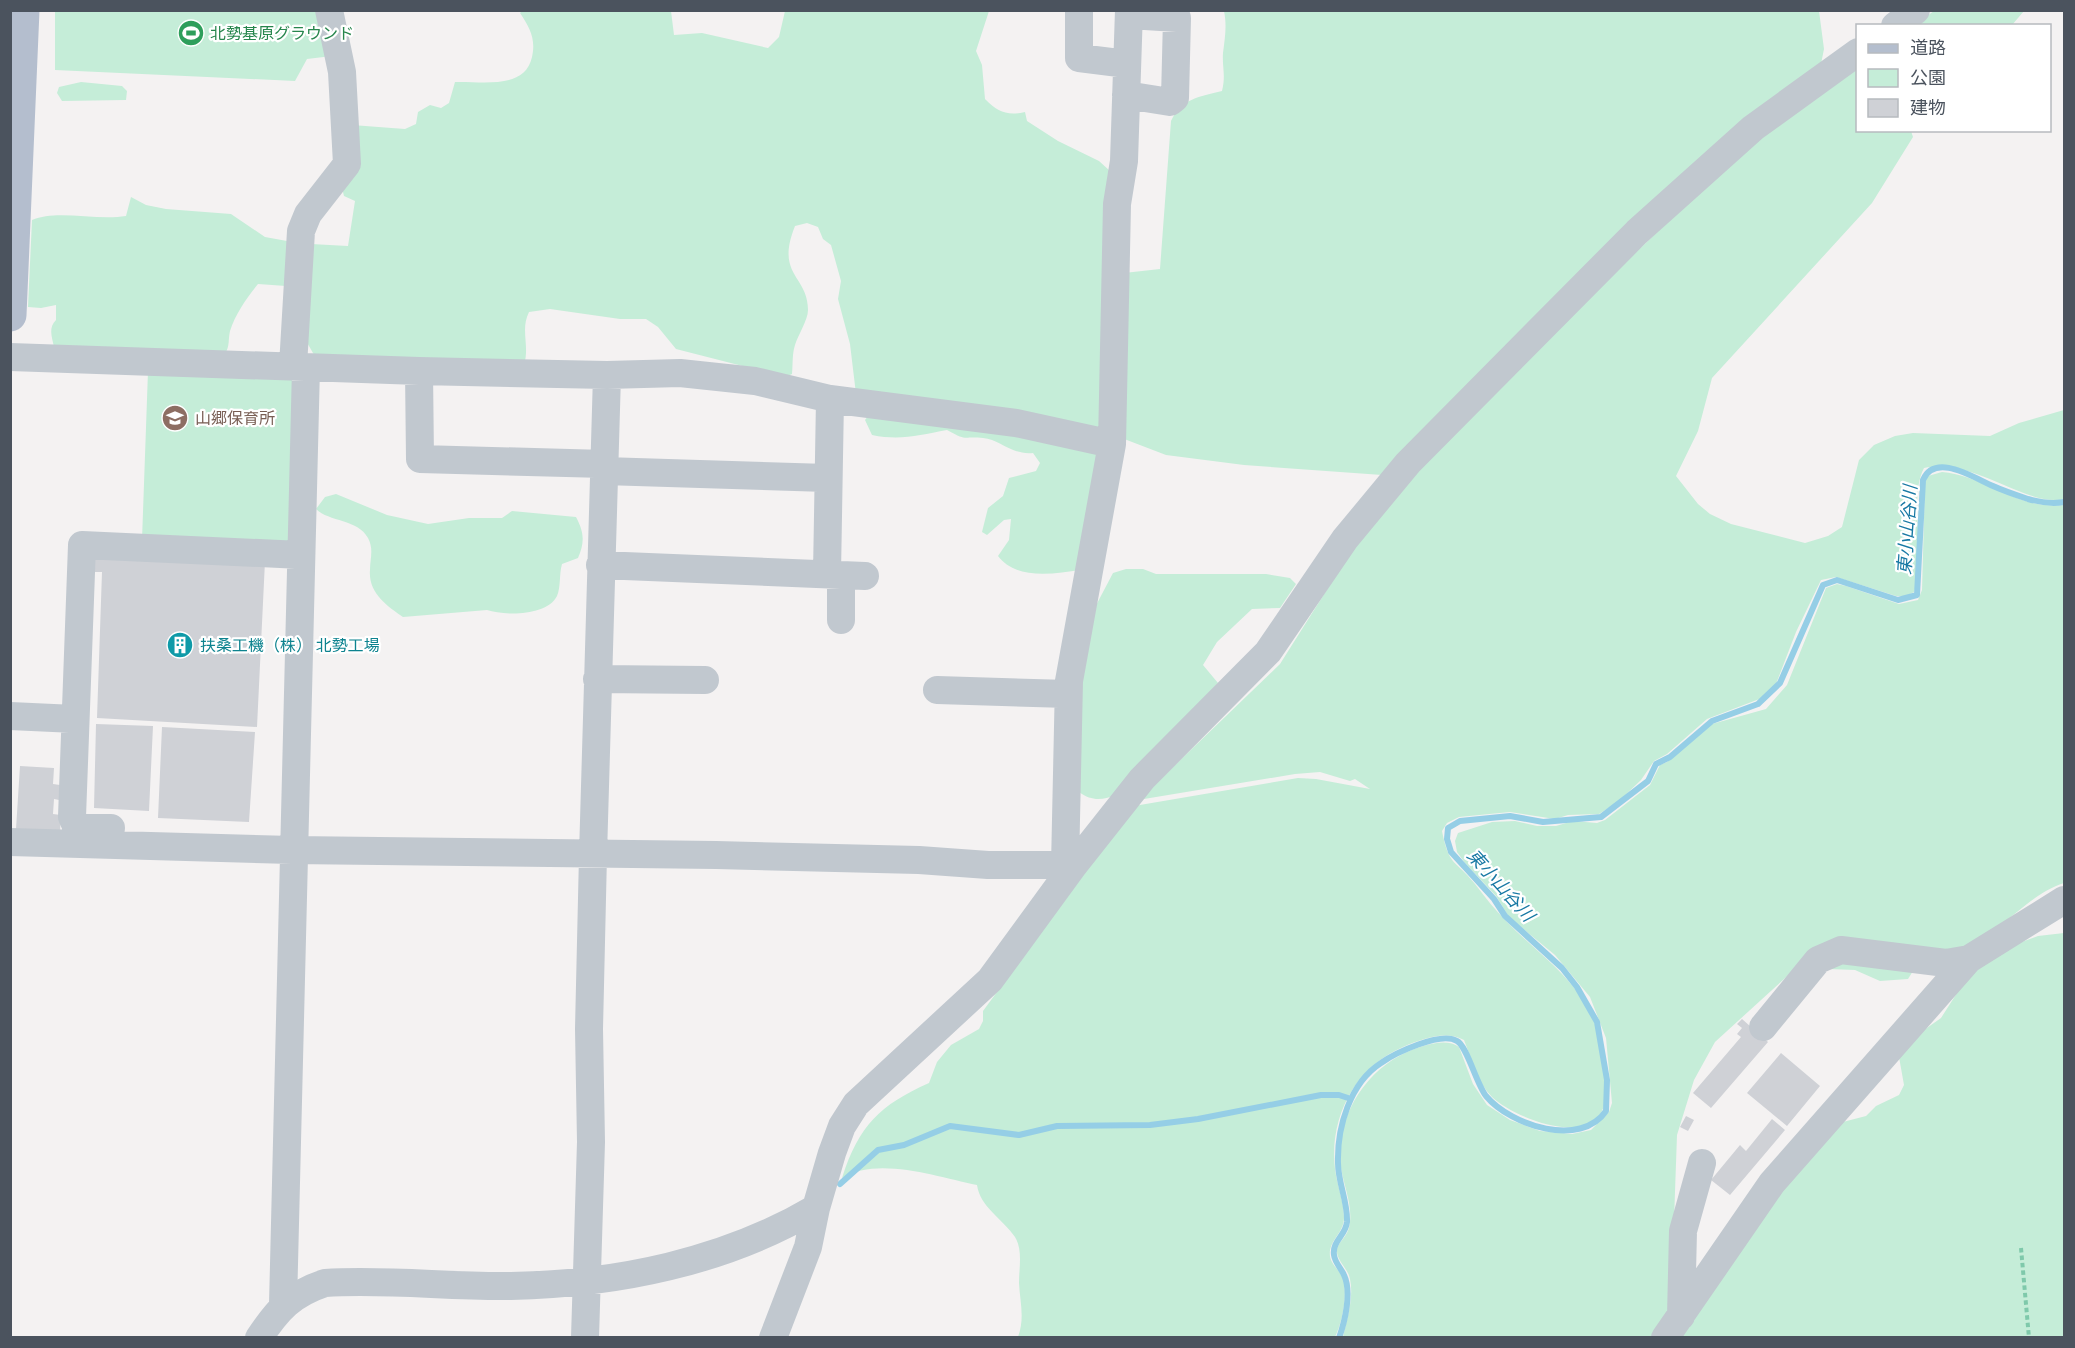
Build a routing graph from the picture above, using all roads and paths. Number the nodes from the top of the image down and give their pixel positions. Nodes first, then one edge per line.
1 (329, 10) edge
2 (1079, 10) edge
3 (1916, 10) edge
4 (1129, 13) edge
5 (19, 24) edge
6 (1898, 24) edge
7 (1856, 53) edge
8 (1127, 64) junction
9 (1126, 96) junction
10 (10, 315) edge
11 (10, 357) edge
12 (299, 366) junction
13 (419, 371) junction
14 (607, 375) junction
15 (830, 399) junction
16 (1112, 444) junction
17 (604, 467) junction
18 (827, 478) junction
19 (301, 555) junction
20 (600, 566) junction
21 (844, 575) junction
22 (841, 620) dead end
23 (597, 679) junction
24 (705, 680) dead end
25 (937, 690) dead end
26 (1068, 694) junction
27 (10, 716) edge
28 (75, 718) junction
29 (283, 840) junction
30 (10, 842) edge
31 (593, 855) junction
32 (1069, 866) junction
33 (2064, 900) edge
34 (1969, 959) junction
35 (1763, 1027) dead end
36 (1702, 1163) dead end
37 (816, 1208) junction
38 (2021, 1248) dead end
39 (587, 1283) junction
40 (283, 1305) junction
41 (1673, 1327) edge
42 (259, 1338) edge
43 (585, 1338) edge
44 (773, 1338) edge
45 (2029, 1338) edge

1 - 12 street
2 - 8 street
3 - 6 street
4 - 8 street
4 - 9 street
5 - 10 main road
7 - 32 street
8 - 9 street
9 - 16 street
11 - 12 street
12 - 13 street
12 - 19 street
13 - 14 street
13 - 17 street
14 - 15 street
14 - 17 street
15 - 16 street
15 - 18 street
16 - 26 street
17 - 18 street
17 - 20 street
18 - 21 street
19 - 28 street
19 - 29 street
20 - 21 street
20 - 23 street
21 - 22 street
23 - 24 street
23 - 31 street
25 - 26 street
26 - 32 street
27 - 28 street
28 - 29 street
29 - 30 street
29 - 31 street
29 - 40 street
31 - 32 street
31 - 39 street
32 - 37 street
33 - 34 street
34 - 35 street
34 - 41 street
36 - 41 street
37 - 39 street
37 - 44 street
38 - 45 path
39 - 40 street
39 - 43 street
40 - 42 street

